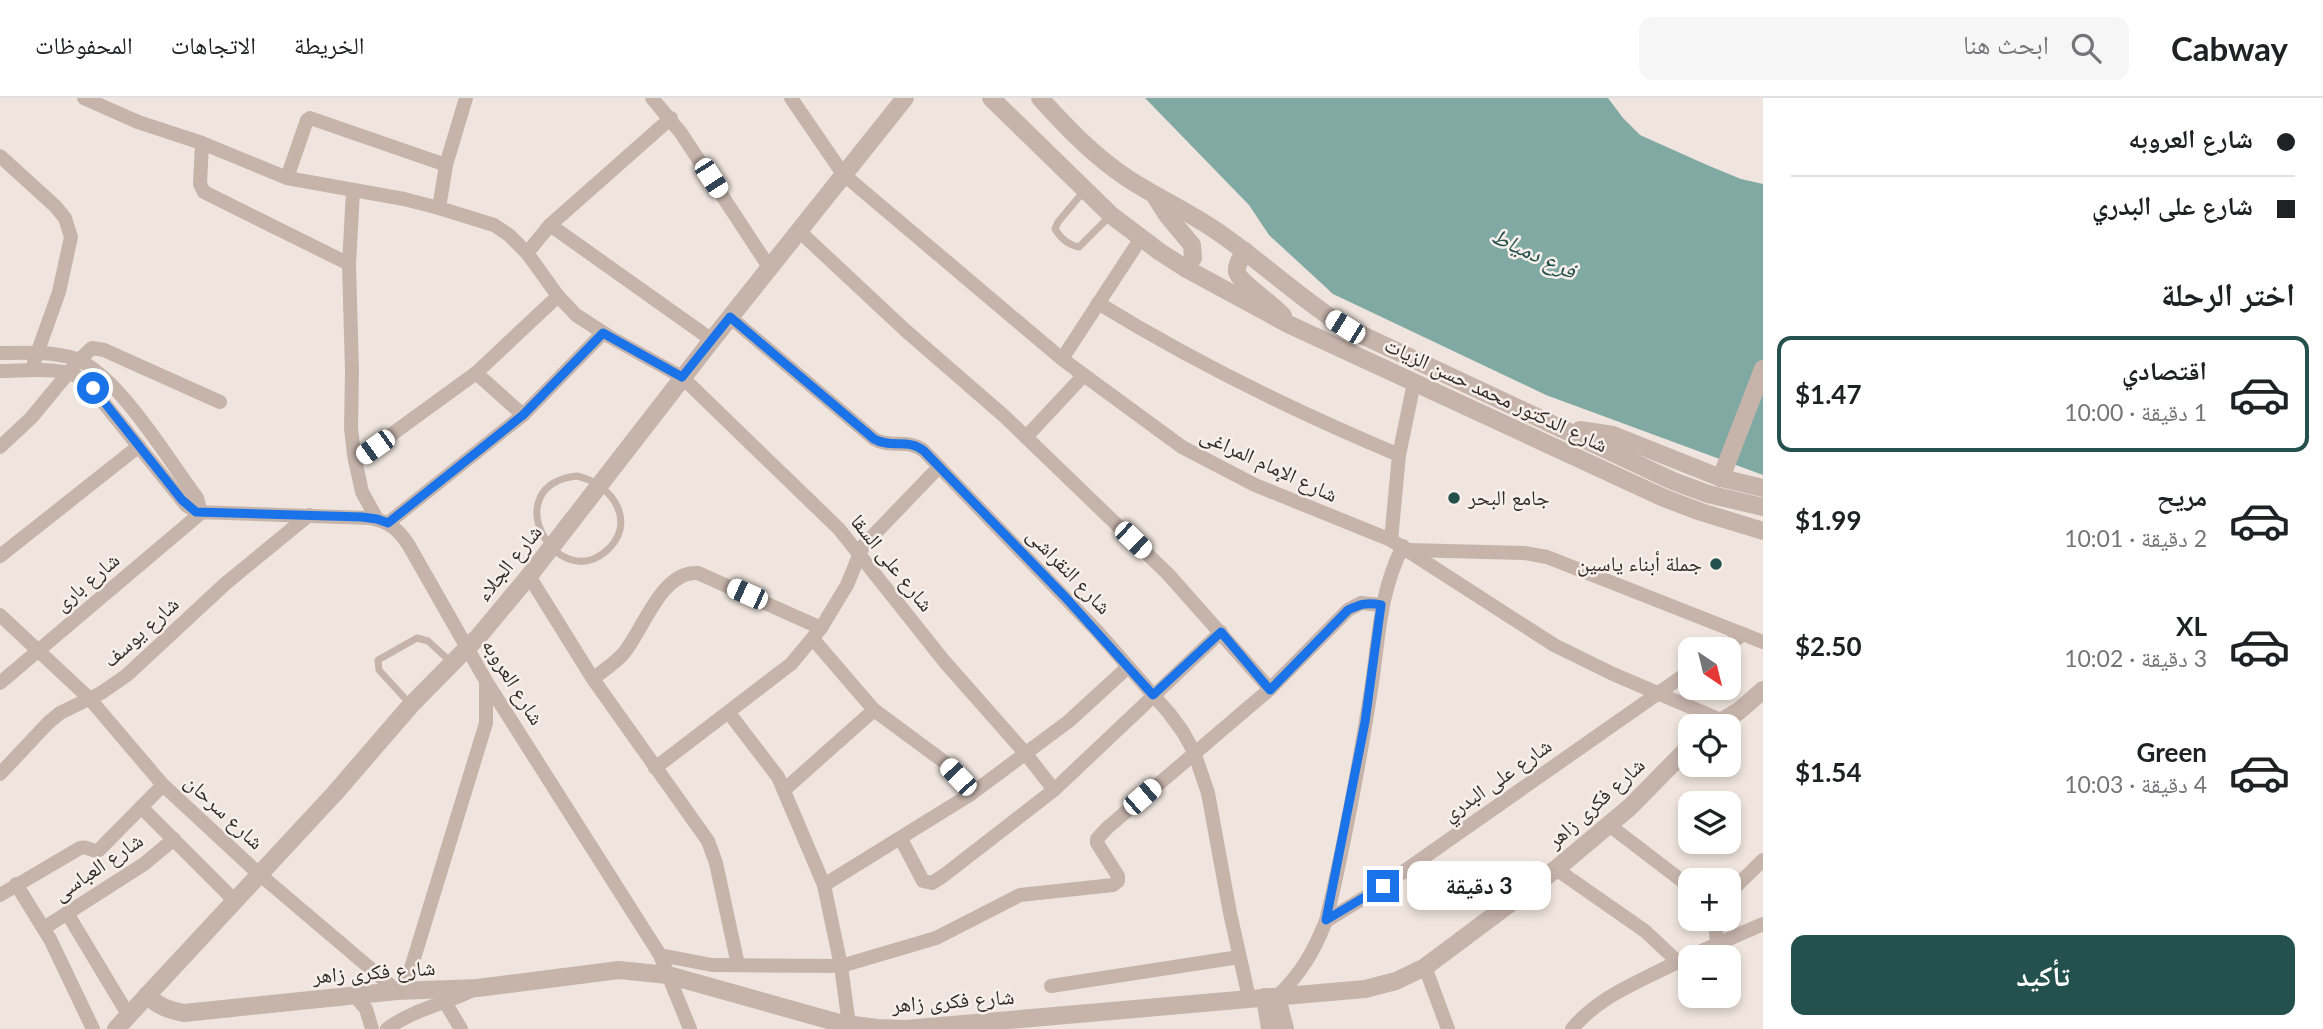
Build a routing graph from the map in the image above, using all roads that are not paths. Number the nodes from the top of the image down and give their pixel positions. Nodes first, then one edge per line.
1 (84, 98) edge
2 (466, 98) edge
3 (652, 98) edge
4 (791, 98) edge
5 (905, 98) edge
6 (991, 98) edge
7 (1040, 98) edge
8 (671, 118) junction
9 (202, 143) junction
10 (0, 156) edge
11 (446, 165) junction
12 (843, 174) junction
13 (287, 178) junction
14 (353, 191) junction
15 (1084, 191) junction
16 (1155, 196) junction
17 (439, 208) junction
18 (1111, 214) junction
19 (550, 225) junction
20 (799, 230) junction
21 (1142, 238) junction
22 (1245, 251) junction
23 (527, 253) junction
24 (349, 264) junction
25 (769, 267) junction
26 (1185, 268) junction
27 (558, 296) junction
28 (1098, 303) junction
29 (730, 317) junction
30 (1288, 324) junction
31 (603, 333) junction
32 (712, 340) junction
33 (0, 353) edge
34 (36, 354) junction
35 (1062, 359) junction
36 (79, 360) junction
37 (1763, 369) edge
38 (31, 371) junction
39 (0, 372) edge
40 (69, 372) junction
41 (476, 373) junction
42 (1084, 375) junction
43 (682, 377) junction
44 (1414, 383) junction
45 (1763, 395) edge
46 (220, 402) dead end
47 (523, 415) junction
48 (1565, 429) junction
49 (1026, 437) junction
50 (139, 446) junction
51 (0, 447) edge
52 (1399, 455) junction
53 (355, 461) junction
54 (939, 467) junction
55 (1726, 480) junction
56 (600, 485) junction
57 (1763, 488) edge
58 (1763, 507) edge
59 (201, 513) junction
60 (309, 515) junction
61 (382, 521) junction
62 (1763, 531) edge
63 (1401, 545) junction
64 (551, 548) junction
65 (860, 553) junction
66 (0, 556) edge
67 (529, 576) junction
68 (1381, 605) junction
69 (0, 615) edge
70 (1221, 632) junction
71 (817, 633) junction
72 (1744, 634) junction
73 (1739, 637) edge
74 (1763, 642) edge
75 (467, 648) junction
76 (37, 650) junction
77 (452, 663) junction
78 (1128, 667) junction
79 (593, 679) junction
80 (1678, 680) edge
81 (486, 681) junction
82 (0, 683) edge
83 (1270, 690) junction
84 (1763, 690) edge
85 (1659, 693) junction
86 (1153, 695) junction
87 (89, 698) junction
88 (411, 705) junction
89 (874, 710) junction
90 (729, 713) junction
91 (1700, 714) edge
92 (1735, 714) edge
93 (1194, 752) junction
94 (1026, 754) junction
95 (1678, 758) edge
96 (655, 768) junction
97 (0, 774) edge
98 (163, 785) junction
99 (784, 790) junction
100 (1054, 790) junction
101 (971, 794) junction
102 (141, 807) junction
103 (1609, 825) junction
104 (174, 839) junction
105 (901, 839) junction
106 (1763, 860) edge
107 (1556, 869) junction
108 (258, 873) junction
109 (1678, 878) edge
110 (1741, 882) edge
111 (16, 884) junction
112 (824, 885) junction
113 (0, 895) edge
114 (234, 900) junction
115 (67, 913) junction
116 (1326, 920) junction
117 (1763, 924) edge
118 (44, 928) junction
119 (1716, 931) edge
120 (1717, 944) joint
121 (660, 955) junction
122 (1239, 957) junction
123 (1678, 962) joint
124 (738, 965) junction
125 (841, 966) junction
126 (1425, 967) junction
127 (668, 975) junction
128 (1051, 986) dead end
129 (477, 988) junction
130 (400, 991) junction
131 (147, 995) junction
132 (354, 995) junction
133 (1263, 998) junction
134 (446, 1002) junction
135 (129, 1016) junction
136 (826, 1025) edge
137 (849, 1025) junction
138 (93, 1029) edge
139 (116, 1029) edge
140 (372, 1029) edge
141 (387, 1029) edge
142 (461, 1029) edge
143 (690, 1029) edge
144 (1270, 1029) edge
145 (1285, 1029) edge
146 (1448, 1029) edge
147 (1572, 1029) edge

1 - 9 street, شارع على السقا
2 - 11 street
3 - 8 street
4 - 12 street, شارع الإمام المراغى
5 - 12 street, شارع الجلاء
6 - 15 street, شارع الدكتور محمد حسن الزيات
7 - 16 street, شارع الدكتور محمد حسن الزيات
8 - 19 street
8 - 25 street
9 - 13 street, شارع على السقا
9 - 24 street
10 - 34 street
11 - 13 street
11 - 17 street
12 - 20 street, شارع الجلاء
12 - 35 street, شارع الإمام المراغى
13 - 14 street, شارع على السقا
14 - 17 street, شارع على السقا
14 - 24 street, شارع العروبه
15 - 18 street, شارع الدكتور محمد حسن الزيات
15 - 18 lane
16 - 22 street, شارع الدكتور محمد حسن الزيات
16 - 26 street
17 - 23 street, شارع على السقا
18 - 21 street, شارع الدكتور محمد حسن الزيات
19 - 23 street
19 - 32 street
20 - 25 street, شارع الجلاء
20 - 49 street
21 - 26 street, شارع الدكتور محمد حسن الزيات
21 - 28 street
22 - 30 street
22 - 48 street, شارع الدكتور محمد حسن الزيات
23 - 27 street, شارع على السقا
24 - 53 street, شارع العروبه
25 - 29 street, شارع الجلاء
26 - 30 street, شارع الدكتور محمد حسن الزيات
27 - 31 street, شارع على السقا
27 - 41 street
28 - 35 street
28 - 52 street
29 - 32 street, شارع الجلاء
29 - 54 street, شارع النقراشى
30 - 44 street, شارع الدكتور محمد حسن الزيات
31 - 43 street, شارع على السقا
31 - 47 street
32 - 43 street, شارع الجلاء
33 - 34 street
34 - 36 street
34 - 38 street
35 - 42 street, شارع الإمام المراغى
36 - 40 street
36 - 46 street
36 - 59 street
37 - 55 street
38 - 39 street
38 - 40 street
40 - 50 street
40 - 51 street
41 - 47 street
41 - 53 street
42 - 49 street
42 - 63 street, شارع الإمام المراغى
43 - 56 street, شارع الجلاء
43 - 65 street, شارع على السقا
44 - 52 street
44 - 62 street, شارع الدكتور محمد حسن الزيات
45 - 55 street
47 - 61 street
48 - 55 street
48 - 58 street, شارع الدكتور محمد حسن الزيات
49 - 70 street
50 - 59 street
50 - 66 street
52 - 63 street
53 - 61 street, شارع العروبه
54 - 65 street
54 - 78 street, شارع النقراشى
55 - 57 street
56 - 64 street, شارع الجلاء
56 - 64 lane
56 - 64 lane
59 - 60 street
59 - 76 street, شارع بارى
60 - 61 street
60 - 87 street, شارع يوسف
61 - 75 street, شارع العروبه
63 - 68 street
63 - 72 street
63 - 85 street, شارع الإمام المراغى
64 - 67 street, شارع الجلاء
65 - 71 street
65 - 94 street, شارع على السقا
67 - 75 street, شارع الجلاء
67 - 79 street
68 - 83 street
68 - 116 street
69 - 76 street, شارع سرحان
70 - 83 street
70 - 86 street
71 - 79 street
71 - 89 street
71 - 90 street
72 - 73 street
72 - 74 street
75 - 77 street, شارع الجلاء
75 - 81 street, شارع العروبه
76 - 82 street, شارع بارى
76 - 87 street, شارع سرحان
77 - 88 street, شارع الجلاء
77 - 88 lane
78 - 86 street, شارع النقراشى
78 - 94 street
79 - 96 street
80 - 85 street, شارع على البدري
81 - 121 street, شارع العروبه
81 - 130 street
83 - 93 street
84 - 92 street
85 - 91 street, شارع الإمام المراغى
85 - 116 street, شارع على البدري
86 - 93 street, شارع النقراشى
86 - 100 street
87 - 97 street, شارع يوسف
87 - 98 street, شارع سرحان
88 - 108 street, شارع الجلاء
89 - 99 street
89 - 101 street
90 - 96 street
90 - 99 street
93 - 122 street, شارع النقراشى
93 - 125 street
94 - 100 street, شارع على السقا
94 - 101 street
95 - 103 street, شارع فكرى زاهر
96 - 124 street
98 - 102 street
98 - 108 street, شارع سرحان
99 - 112 street
100 - 105 street
101 - 105 street
102 - 104 street
102 - 111 street
103 - 107 street, شارع فكرى زاهر
103 - 109 street
104 - 114 street
104 - 115 street, شارع العباسى
105 - 112 street
106 - 110 street
107 - 123 street
107 - 126 street, شارع فكرى زاهر
108 - 114 street, شارع الجلاء
108 - 130 street, شارع سرحان
111 - 113 street
111 - 118 street
112 - 125 street
114 - 131 street, شارع الجلاء
115 - 118 street, شارع العباسى
115 - 135 street
116 - 133 street
117 - 120 street
118 - 138 street
119 - 120 street
121 - 124 street
121 - 127 street, شارع العروبه
122 - 128 street
122 - 133 street, شارع النقراشى
123 - 147 street
124 - 125 street
125 - 137 street
126 - 133 street, شارع فكرى زاهر
126 - 146 street
127 - 129 street, شارع فكرى زاهر
127 - 136 street, شارع فكرى زاهر
127 - 143 street, شارع العروبه
129 - 130 street, شارع فكرى زاهر
129 - 134 street
130 - 132 street, شارع فكرى زاهر
131 - 132 street, شارع فكرى زاهر
131 - 135 street, شارع الجلاء
132 - 140 street
133 - 137 street, شارع فكرى زاهر
133 - 144 street
133 - 145 street
134 - 141 street
134 - 142 street
135 - 139 street, شارع الجلاء
136 - 137 street, شارع فكرى زاهر

